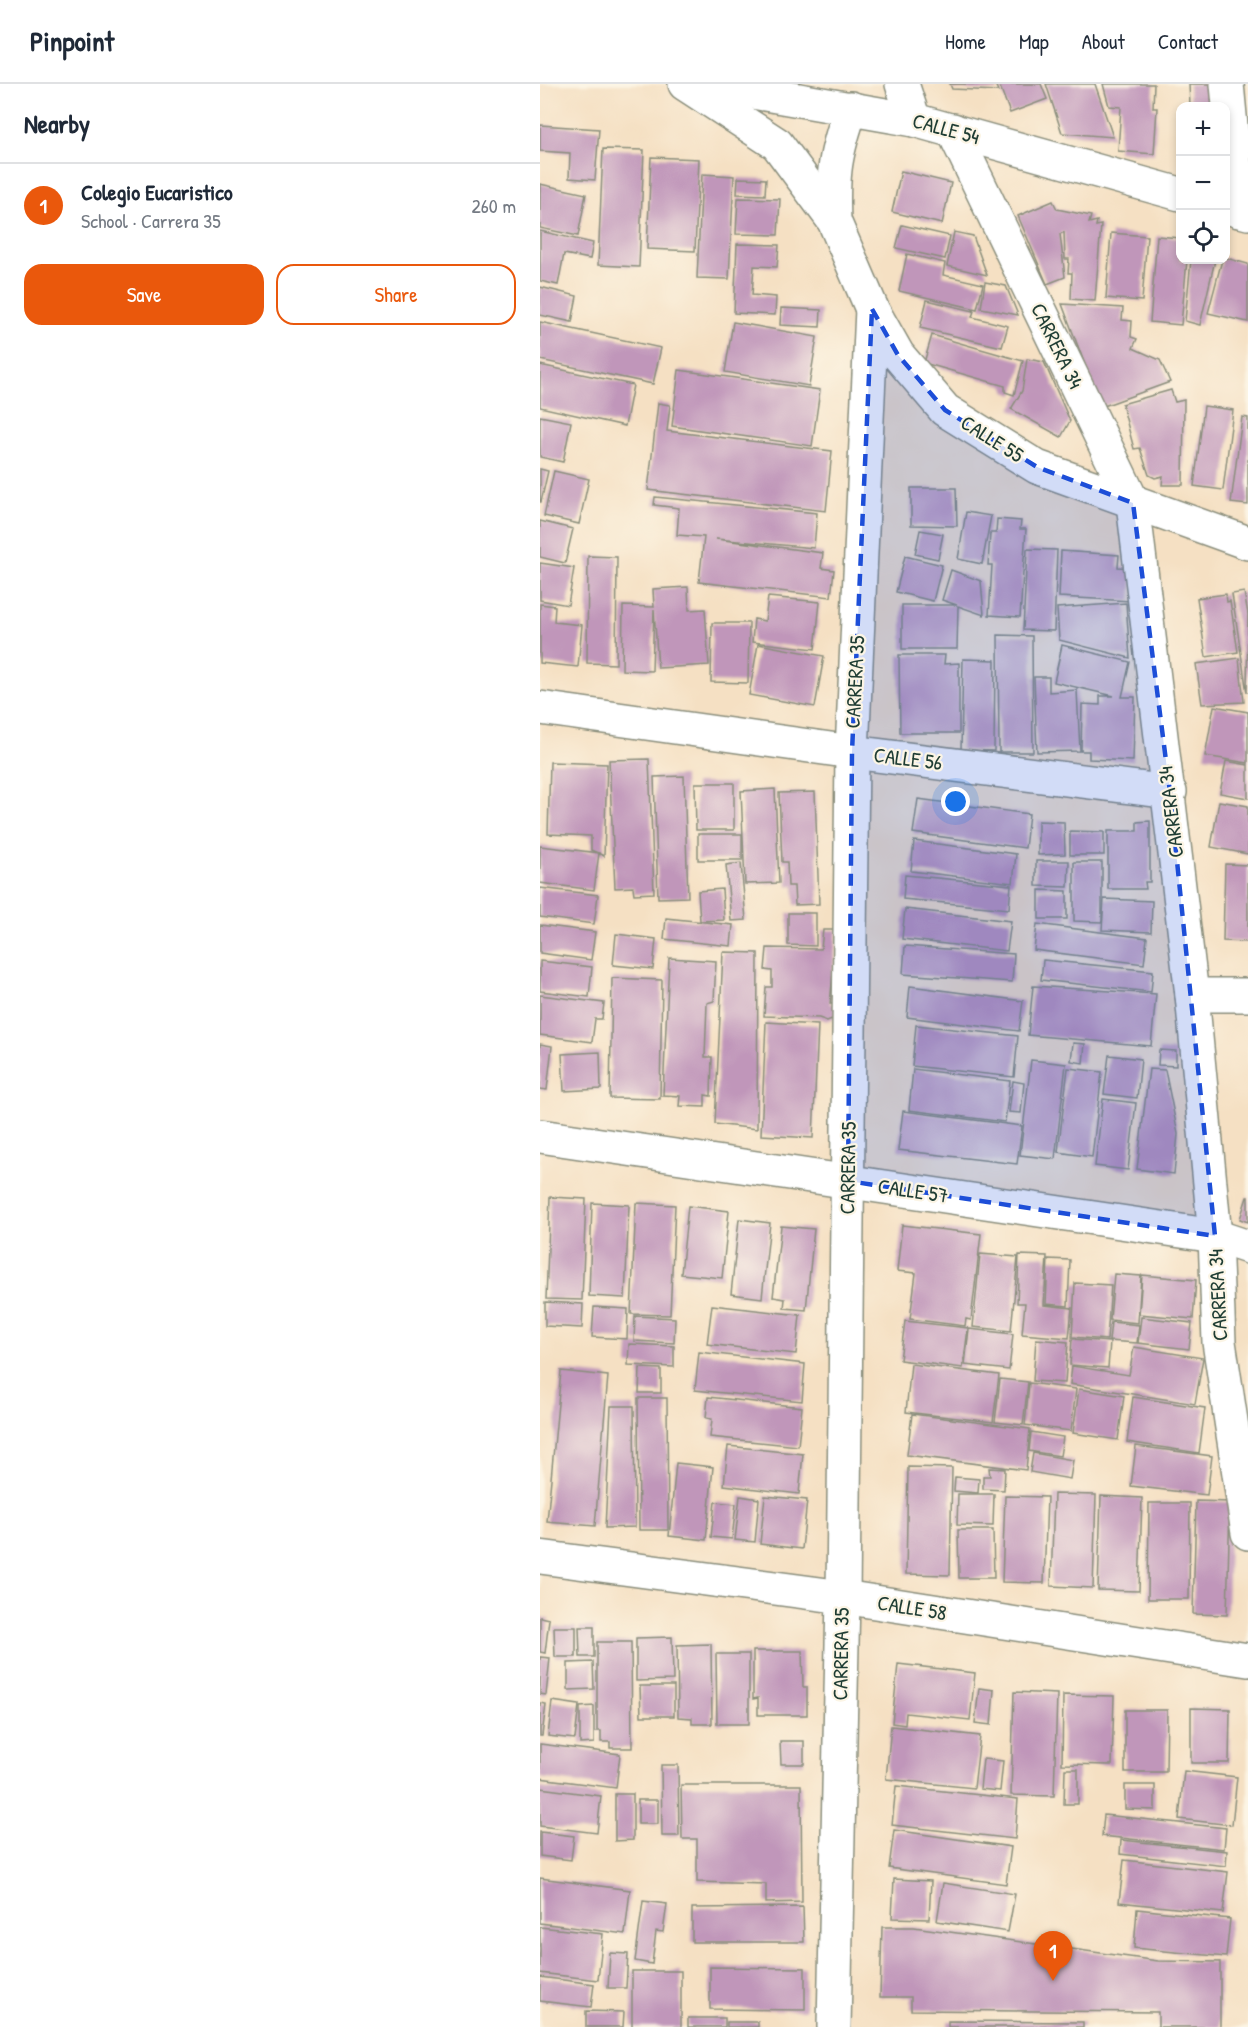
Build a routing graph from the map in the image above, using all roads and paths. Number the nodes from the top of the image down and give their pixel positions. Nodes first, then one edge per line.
1 (684, 84) edge
2 (707, 84) edge
3 (902, 84) edge
4 (1227, 84) edge
5 (851, 108) junction
6 (914, 120) junction
7 (953, 130) junction
8 (1176, 193) edge
9 (1238, 210) edge
10 (834, 221) junction
11 (872, 309) junction
12 (1133, 503) junction
13 (1248, 543) edge
14 (540, 708) edge
15 (852, 752) junction
16 (1170, 792) junction
17 (1192, 995) junction
18 (1248, 995) edge
19 (540, 1136) edge
20 (848, 1181) junction
21 (1215, 1236) junction
22 (1248, 1247) edge
23 (1248, 1533) edge
24 (540, 1557) edge
25 (843, 1597) junction
26 (1248, 1660) edge
27 (834, 2027) edge

1 - 10 street, CALLE 55
2 - 5 street, CALLE 54
3 - 6 street
4 - 9 street
5 - 6 street, CALLE 54
5 - 10 street, CALLE 55
6 - 7 street, CALLE 54
7 - 8 street, CALLE 54
7 - 12 street, CARRERA 34
10 - 11 street, CALLE 55
11 - 12 street, CALLE 55
11 - 15 street, CARRERA 35
12 - 13 street, CALLE 55
12 - 16 street, CARRERA 34
14 - 15 street, CALLE 56
15 - 16 street, CALLE 56
15 - 20 street, CARRERA 35
16 - 17 street, CARRERA 34
17 - 18 street
17 - 21 street, CARRERA 34
19 - 20 street, CALLE 57
20 - 21 street, CALLE 57
20 - 25 street, CARRERA 35
21 - 22 street, CALLE 57
21 - 23 street, CARRERA 34
24 - 25 street, CALLE 58
25 - 26 street, CALLE 58
25 - 27 street, CARRERA 35

